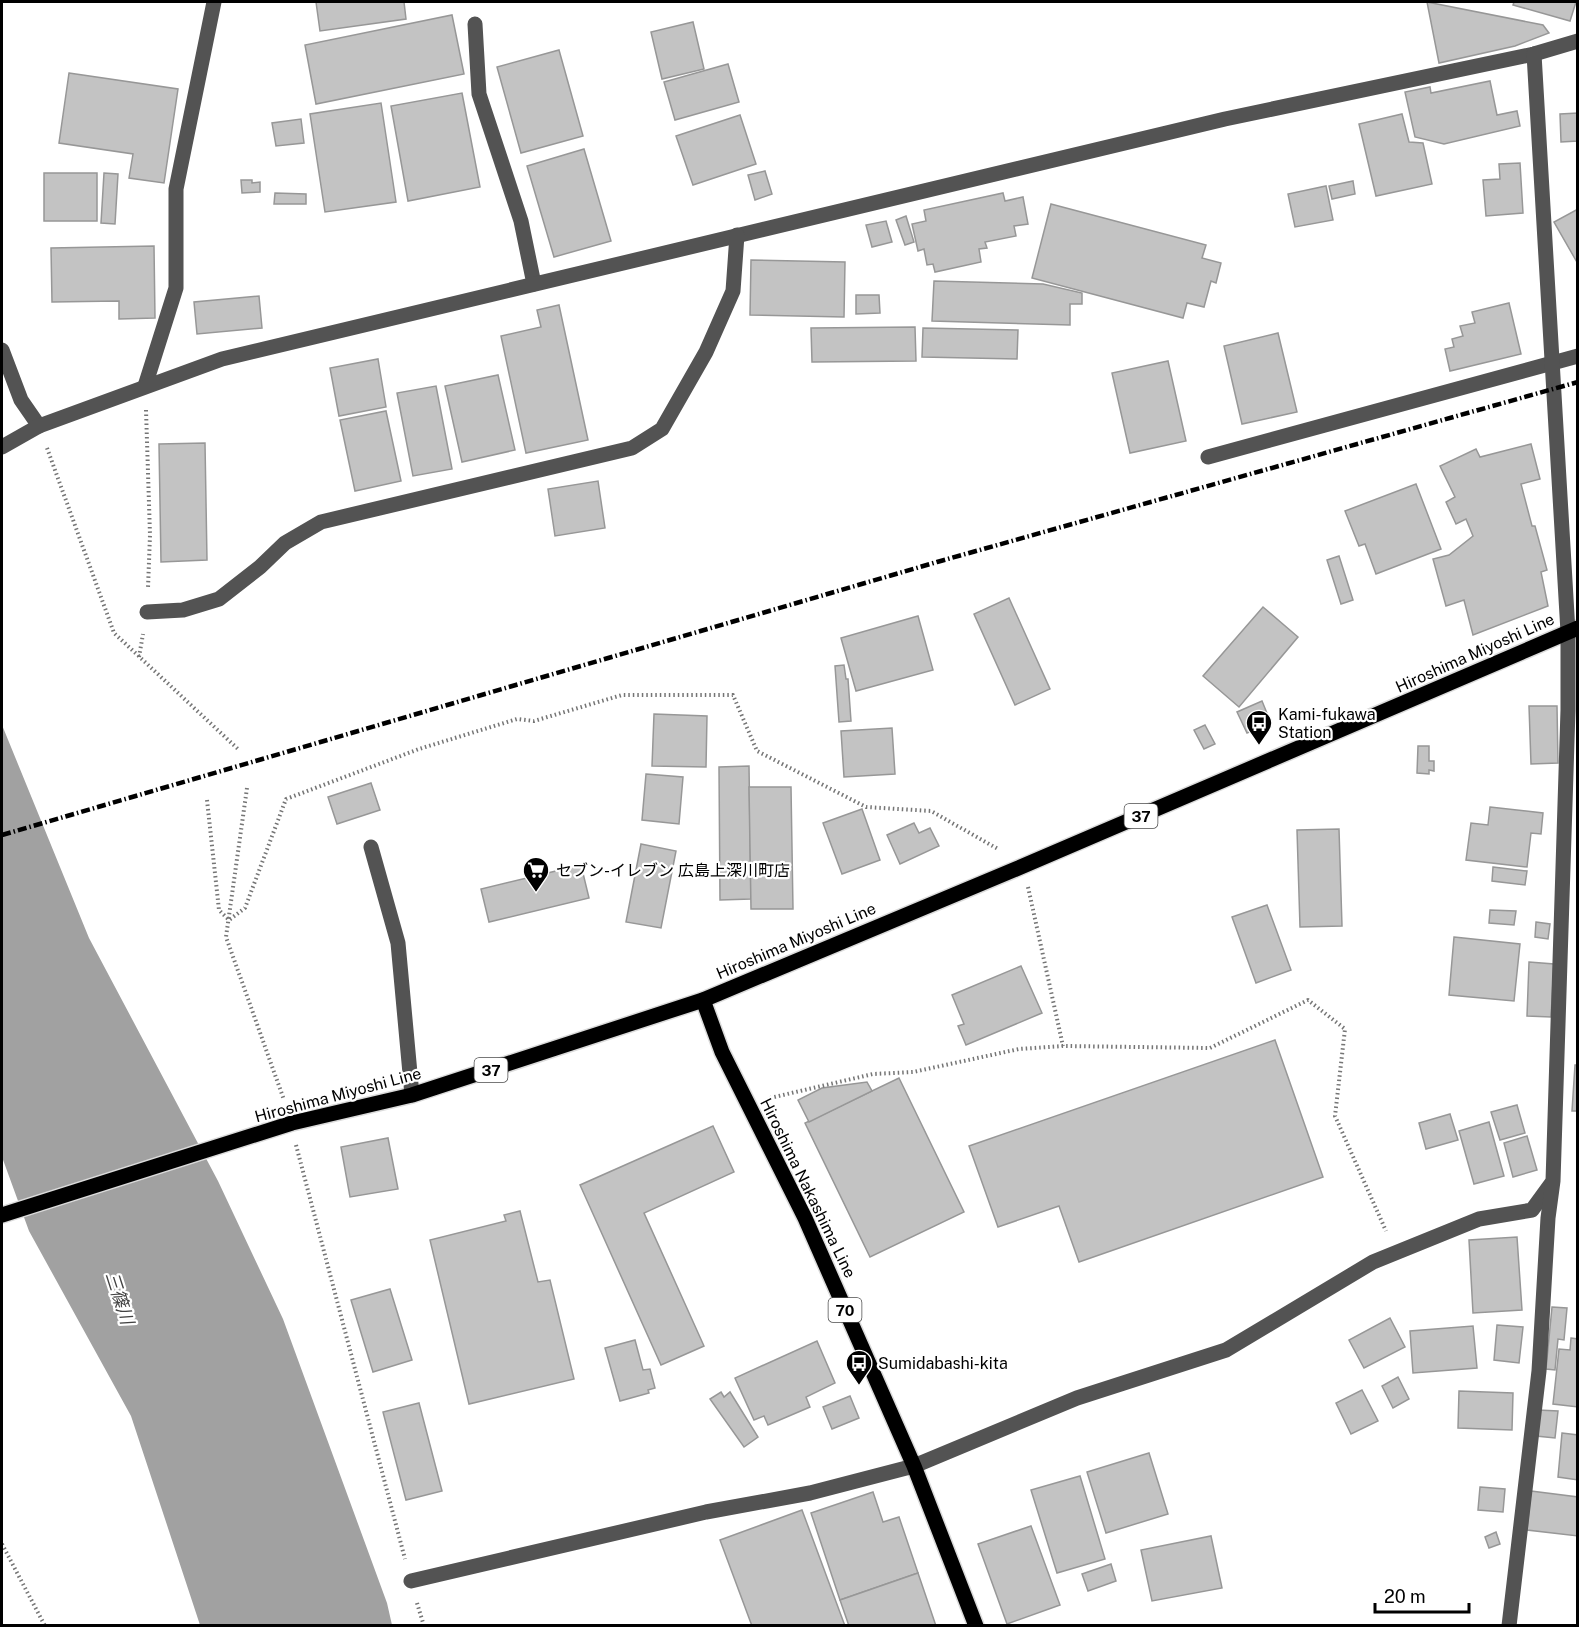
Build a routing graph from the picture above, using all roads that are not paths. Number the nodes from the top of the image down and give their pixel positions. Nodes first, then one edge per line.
1 (214, 2) edge
2 (475, 24) dead end
3 (1578, 41) edge
4 (1534, 54) junction
5 (737, 235) junction
6 (534, 284) junction
7 (2, 350) edge
8 (1578, 356) edge
9 (1553, 362) junction
10 (145, 386) junction
11 (39, 426) junction
12 (2, 447) edge
13 (1208, 457) dead end
14 (147, 612) road end
15 (1573, 630) edge
16 (1571, 834) edge
17 (371, 847) dead end
18 (703, 1000) junction
19 (412, 1095) junction
20 (1553, 1181) junction
21 (2, 1215) edge
22 (914, 1466) junction
23 (411, 1581) road end
24 (976, 1626) edge
25 (1509, 1626) edge

1 - 10 street
2 - 6 street
3 - 4 street
4 - 5 street
4 - 9 street
5 - 6 street
5 - 14 street
6 - 10 street
7 - 11 street
8 - 9 street
9 - 13 street
9 - 15 street
10 - 11 street
11 - 12 street
15 - 16 street
15 - 18 main road, Hiroshima Miyoshi Line / 37
16 - 20 street
17 - 19 street
18 - 19 main road, Hiroshima Miyoshi Line / 37
18 - 22 main road, Hiroshima Nakashima Line / 70
19 - 21 main road, Hiroshima Miyoshi Line / 37
20 - 22 street
20 - 25 street
22 - 23 street
22 - 24 main road, Hiroshima Nakashima Line / 70

